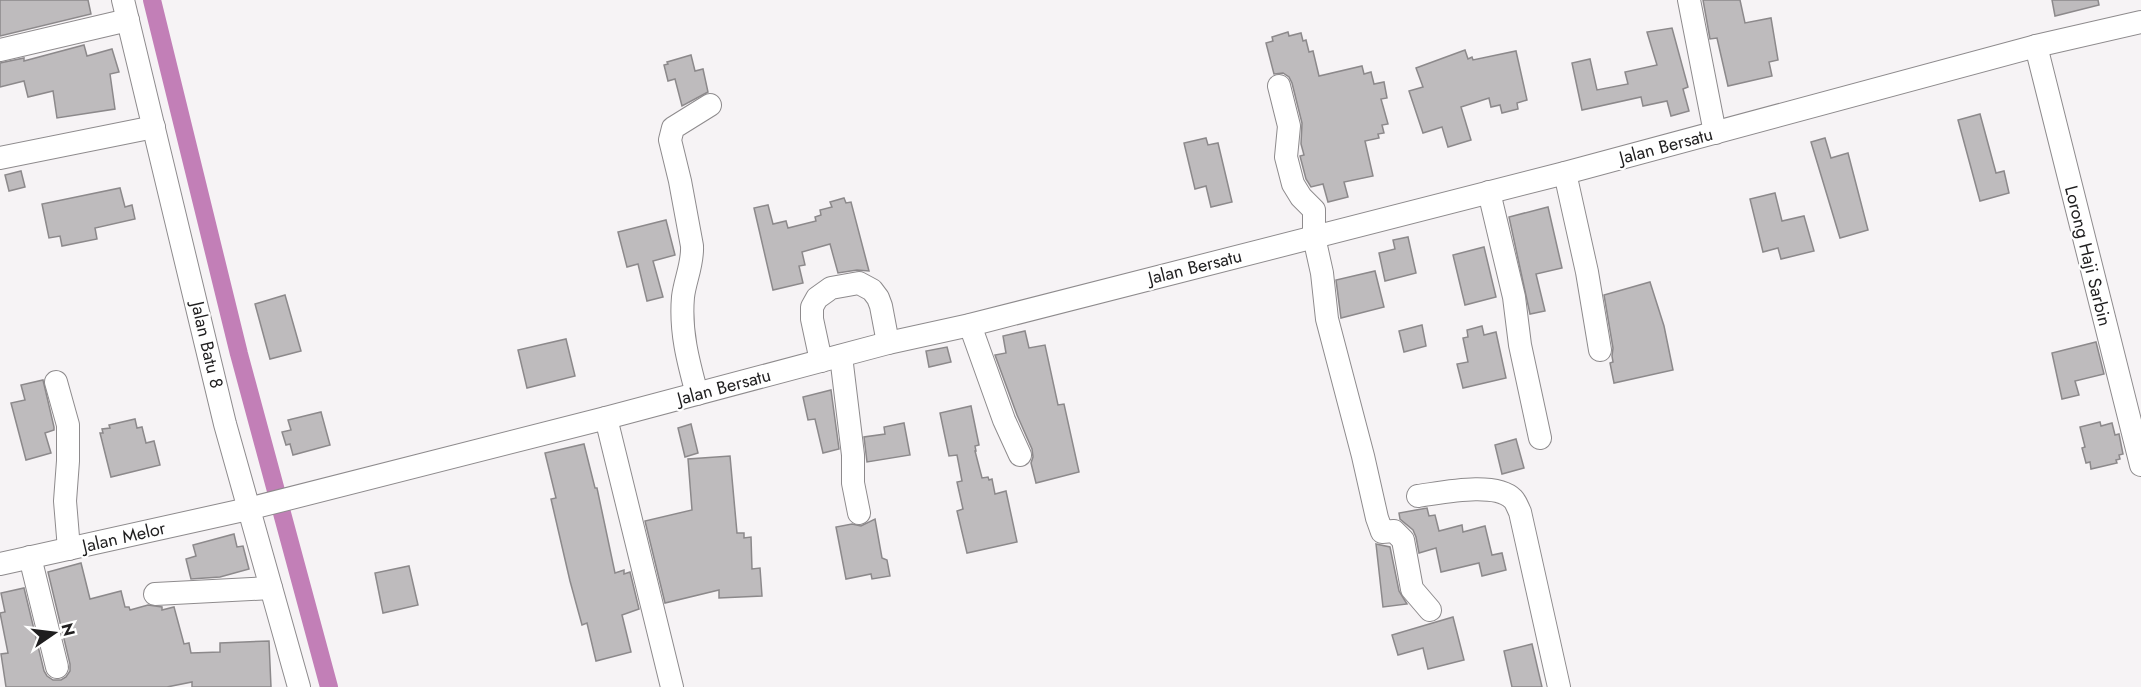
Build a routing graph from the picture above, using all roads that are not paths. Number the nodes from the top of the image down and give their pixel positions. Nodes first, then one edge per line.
1 (1689, 0) edge
2 (125, 10) edge
3 (2141, 22) edge
4 (2036, 46) junction
5 (0, 50) edge
6 (1280, 86) dead end
7 (710, 105) dead end
8 (154, 127) junction
9 (1715, 133) junction
10 (0, 158) edge
11 (1565, 173) junction
12 (1489, 192) junction
13 (1314, 237) junction
14 (970, 325) junction
15 (888, 343) junction
16 (1600, 350) dead end
17 (831, 359) junction
18 (56, 382) dead end
19 (697, 394) junction
20 (606, 418) junction
21 (1540, 438) dead end
22 (1020, 455) dead end
23 (2141, 465) edge
24 (1418, 496) dead end
25 (255, 507) junction
26 (859, 513) dead end
27 (69, 549) junction
28 (30, 557) junction
29 (0, 564) edge
30 (272, 588) junction
31 (155, 594) dead end
32 (1430, 610) dead end
33 (57, 667) dead end
34 (299, 687) edge
35 (672, 687) edge
36 (1559, 687) edge

1 - 9 street
2 - 5 street
2 - 8 street, Jalan Batu 8
3 - 4 street, Jalan Bersatu
4 - 9 street, Jalan Bersatu
4 - 23 street, Lorong Haji Sarbin
6 - 13 street
7 - 19 street
8 - 10 street
8 - 25 street, Jalan Batu 8
9 - 11 street, Jalan Bersatu
11 - 12 street, Jalan Bersatu
11 - 16 street
12 - 13 street, Jalan Bersatu
12 - 21 street
13 - 14 street, Jalan Bersatu
13 - 32 street
14 - 15 street, Jalan Bersatu
14 - 22 street
15 - 17 street, Jalan Bersatu
15 - 17 street
17 - 19 street, Jalan Bersatu
17 - 26 street
18 - 27 street
19 - 20 street, Jalan Bersatu
20 - 25 street, Jalan Bersatu
20 - 35 street
24 - 36 street
25 - 27 street, Jalan Melor
25 - 30 street, Jalan Batu 8
27 - 28 street, Jalan Melor
28 - 29 street, Jalan Melor
28 - 33 street
30 - 31 street
30 - 34 street, Jalan Batu 8

